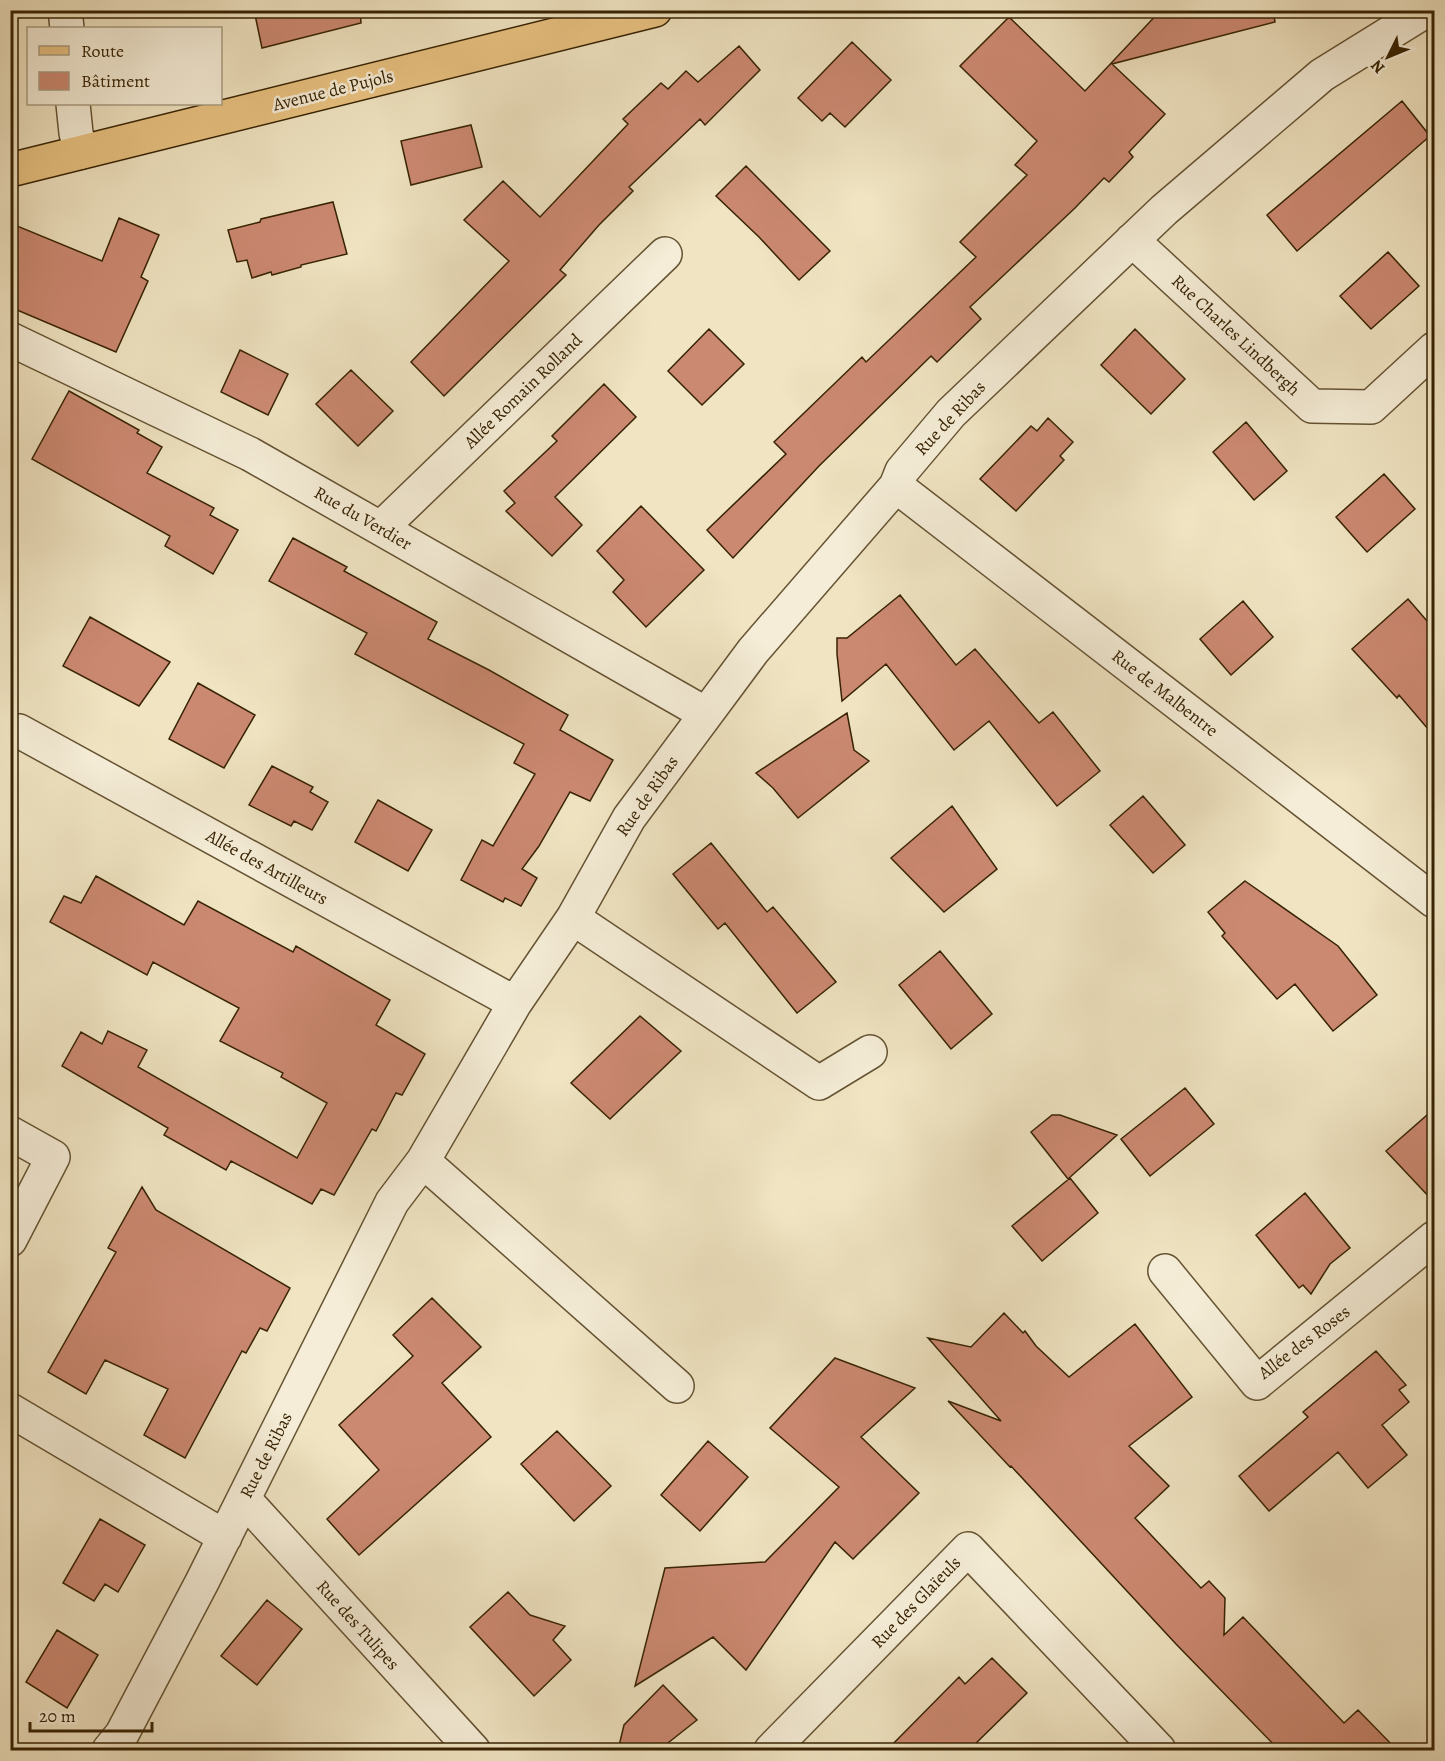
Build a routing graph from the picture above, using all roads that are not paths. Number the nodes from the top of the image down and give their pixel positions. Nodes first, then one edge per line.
1 (65, 10) edge
2 (655, 10) edge
3 (1427, 10) edge
4 (67, 27) edge
5 (73, 105) edge
6 (81, 152) junction
7 (10, 170) edge
8 (1132, 240) junction
9 (665, 254) dead end
10 (10, 339) edge
11 (1434, 349) edge
12 (896, 486) junction
13 (381, 528) junction
14 (706, 714) junction
15 (19, 731) dead end
16 (1434, 901) edge
17 (573, 918) junction
18 (515, 1003) junction
19 (870, 1052) dead end
20 (10, 1133) edge
21 (423, 1161) junction
22 (1434, 1238) edge
23 (10, 1240) edge
24 (1165, 1271) dead end
25 (677, 1386) dead end
26 (10, 1410) edge
27 (244, 1499) junction
28 (225, 1537) junction
29 (109, 1750) edge
30 (472, 1750) edge
31 (771, 1750) edge
32 (1159, 1750) edge

1 - 4 street
2 - 6 main road, Avenue de Pujols
3 - 8 street, Rue de Ribas
5 - 6 street
6 - 7 main road, Avenue de Pujols
8 - 11 street, Rue Charles Lindbergh
8 - 12 street, Rue de Ribas
9 - 13 street, Allée Romain Rolland
10 - 13 street, Rue du Verdier
12 - 14 street, Rue de Ribas
12 - 16 street, Rue de Malbentre
13 - 14 street, Rue du Verdier
14 - 17 street, Rue de Ribas
15 - 18 street, Allée des Artilleurs
17 - 18 street, Rue de Ribas
17 - 19 street
18 - 21 street, Rue de Ribas
20 - 23 street
21 - 25 street
21 - 27 street, Rue de Ribas
22 - 24 street, Allée des Roses
26 - 28 street
27 - 28 street, Rue de Ribas
27 - 30 street, Rue des Tulipes
28 - 29 street, Rue de Ribas
31 - 32 street, Rue des Glaïeuls

